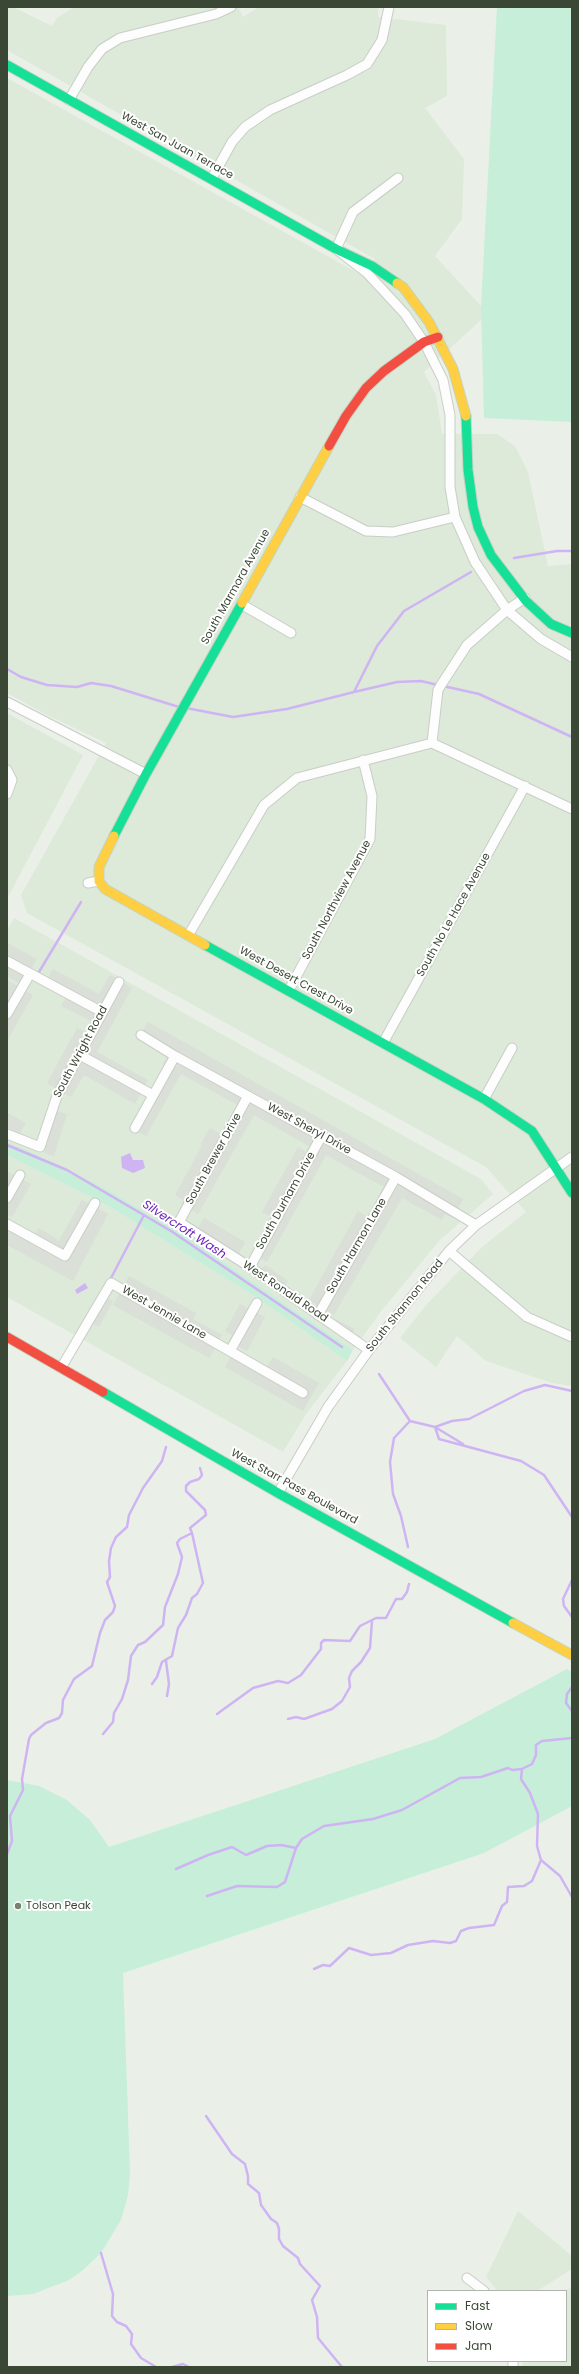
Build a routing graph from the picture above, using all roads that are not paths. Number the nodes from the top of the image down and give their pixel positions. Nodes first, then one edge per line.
1 (231, 7) edge
2 (389, 7) edge
3 (7, 65) edge
4 (69, 100) junction
5 (212, 178) junction
6 (398, 178) dead end
7 (336, 249) junction
8 (438, 337) junction
9 (424, 342) junction
10 (300, 496) junction
11 (455, 517) junction
12 (524, 598) junction
13 (241, 604) junction
14 (507, 610) junction
15 (291, 633) dead end
16 (572, 633) edge
17 (572, 657) edge
18 (7, 702) edge
19 (432, 743) junction
20 (364, 760) junction
21 (12, 774) edge
22 (146, 774) junction
23 (525, 786) junction
24 (7, 794) edge
25 (572, 809) edge
26 (99, 881) junction
27 (88, 883) dead end
28 (189, 934) junction
29 (7, 961) edge
30 (30, 974) junction
31 (119, 982) dead end
32 (288, 990) junction
33 (102, 1012) junction
34 (7, 1014) edge
35 (142, 1035) dead end
36 (383, 1043) junction
37 (512, 1048) dead end
38 (80, 1055) junction
39 (175, 1056) junction
40 (153, 1095) junction
41 (248, 1096) junction
42 (484, 1098) junction
43 (135, 1128) dead end
44 (7, 1134) edge
45 (322, 1135) junction
46 (572, 1157) edge
47 (556, 1167) junction
48 (20, 1175) dead end
49 (396, 1177) junction
50 (572, 1193) edge
51 (7, 1198) edge
52 (94, 1204) dead end
53 (179, 1222) joint
54 (7, 1224) edge
55 (476, 1225) junction
56 (449, 1250) junction
57 (250, 1267) junction
58 (257, 1303) dead end
59 (318, 1314) junction
60 (7, 1337) edge
61 (572, 1337) edge
62 (369, 1350) junction
63 (230, 1351) junction
64 (61, 1368) junction
65 (303, 1393) dead end
66 (278, 1493) junction
67 (572, 1654) edge
68 (467, 2278) dead end
69 (483, 2290) edge

1 - 4 street
2 - 5 street
3 - 4 street, West San Juan Terrace
4 - 5 street, West San Juan Terrace
5 - 7 street, West San Juan Terrace
6 - 7 street
7 - 8 street, West San Juan Terrace
7 - 9 street, West San Juan Terrace
8 - 9 street, South Marmora Avenue
8 - 12 street, West San Juan Terrace
9 - 10 street, South Marmora Avenue
9 - 11 street, West San Juan Terrace
10 - 11 street
10 - 13 street, South Marmora Avenue
11 - 14 street, West San Juan Terrace
12 - 14 street
12 - 16 street, West San Juan Terrace
13 - 15 street
13 - 22 street, South Marmora Avenue
14 - 17 street, West San Juan Terrace
14 - 19 street
18 - 22 street
19 - 20 street
19 - 23 street
20 - 28 street
20 - 32 street, South Northview Avenue
21 - 24 street
22 - 26 street, South Marmora Avenue
23 - 25 street
23 - 36 street, South No Le Hace Avenue
26 - 27 street
26 - 28 street, West Desert Crest Drive
28 - 32 street, West Desert Crest Drive
29 - 30 street
30 - 33 street
30 - 34 street
31 - 33 street, South Wright Road
32 - 36 street, West Desert Crest Drive
33 - 38 street, South Wright Road
35 - 39 street, West Sheryl Drive
36 - 42 street, West Desert Crest Drive
37 - 42 street
38 - 40 street
38 - 44 street, South Wright Road
39 - 40 street
39 - 41 street, West Sheryl Drive
40 - 43 street
41 - 45 street, West Sheryl Drive
41 - 53 street, South Brewer Drive
42 - 47 street, West Desert Crest Drive
45 - 49 street, West Sheryl Drive
45 - 57 street, South Durham Drive
46 - 47 street, South Shannon Road
47 - 50 street, West Desert Crest Drive
47 - 55 street, South Shannon Road
48 - 51 street
49 - 55 street, West Sheryl Drive
49 - 59 street, South Harmon Lane
52 - 54 street
53 - 57 street, West Ronald Road
55 - 56 street, South Shannon Road
56 - 61 street
56 - 62 street, South Shannon Road
57 - 59 street, West Ronald Road
58 - 63 street
59 - 62 street, West Ronald Road
60 - 64 street, West Starr Pass Boulevard
62 - 66 street, South Shannon Road
63 - 64 street, West Jennie Lane
63 - 65 street, West Jennie Lane
64 - 66 street, West Starr Pass Boulevard
66 - 67 street, West Starr Pass Boulevard
68 - 69 street

